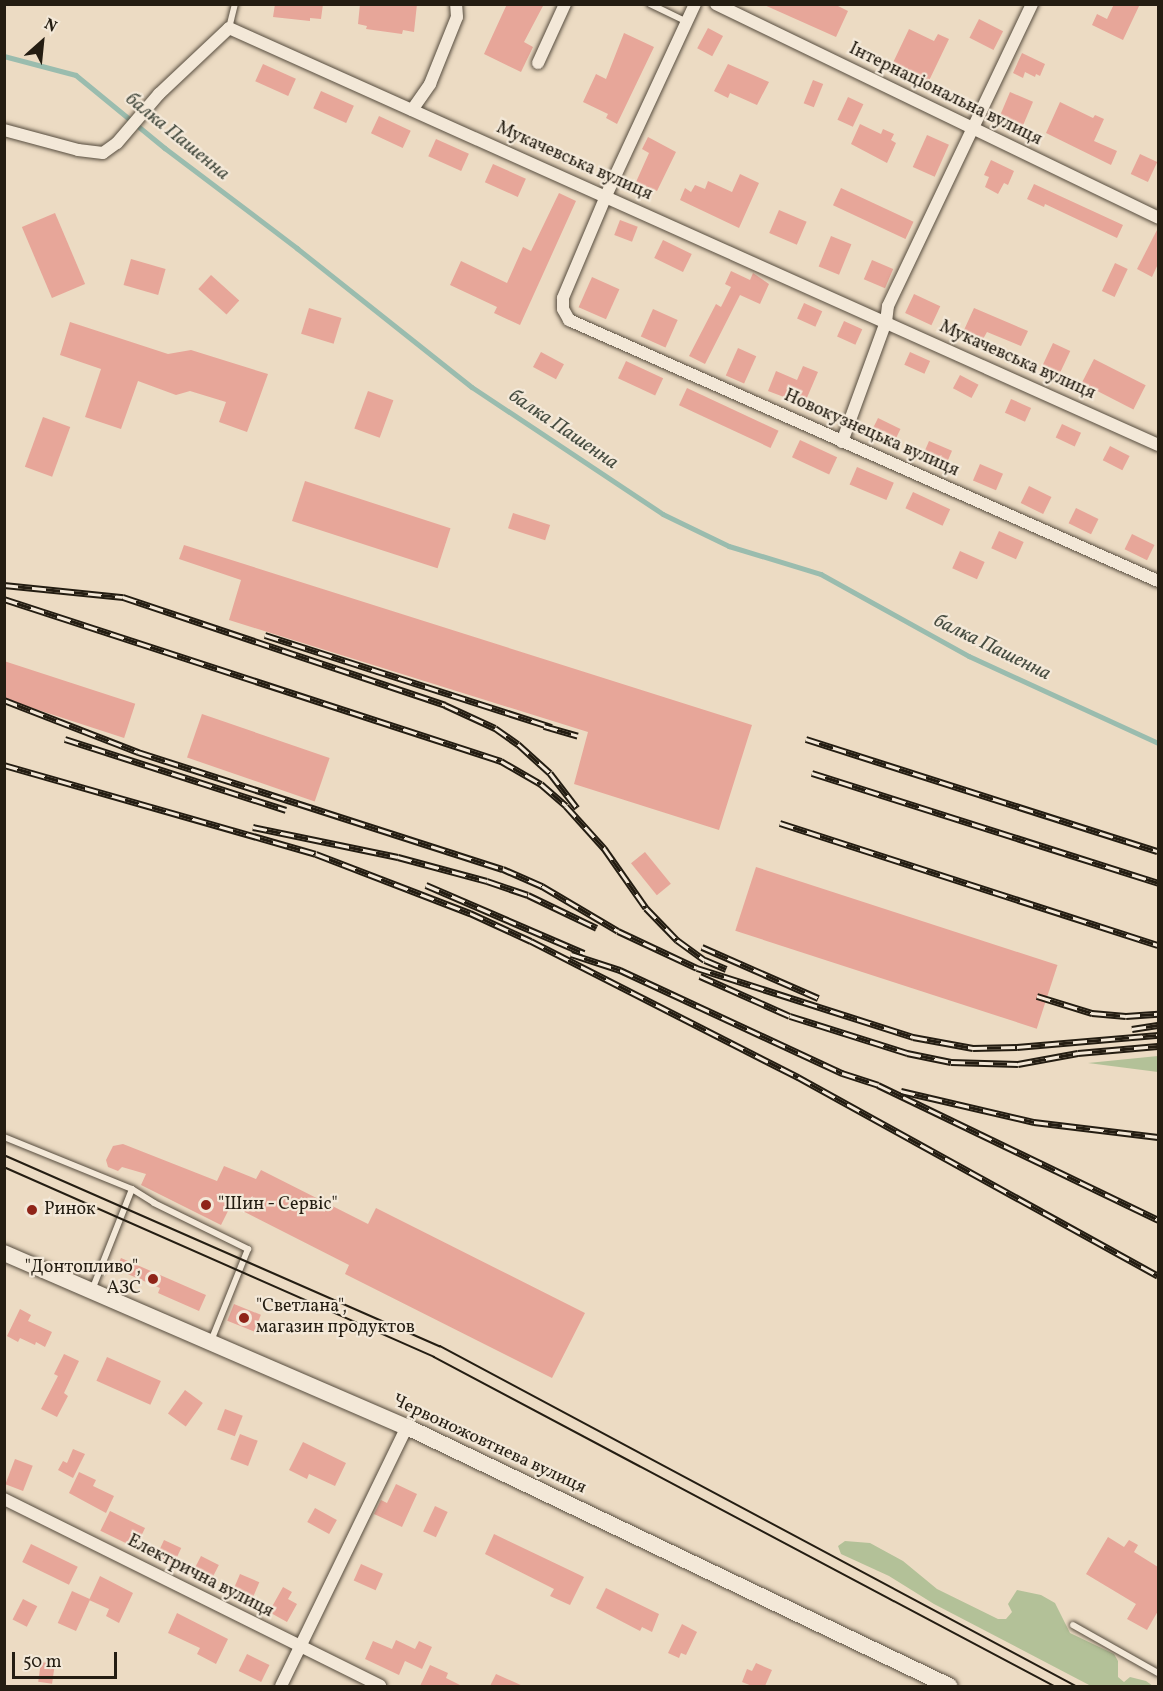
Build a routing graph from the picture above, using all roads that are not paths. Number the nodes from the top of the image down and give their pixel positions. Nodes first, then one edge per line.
1 (235, 4) edge
2 (456, 4) edge
3 (565, 4) edge
4 (650, 4) edge
5 (695, 4) edge
6 (716, 4) edge
7 (1032, 4) edge
8 (687, 22) junction
9 (229, 28) junction
10 (538, 63) dead end
11 (412, 110) junction
12 (973, 128) junction
13 (4, 130) edge
14 (606, 196) junction
15 (1158, 218) edge
16 (886, 322) junction
17 (842, 442) junction
18 (1158, 445) edge
19 (1158, 581) edge
20 (4, 1137) edge
21 (132, 1189) junction
22 (4, 1253) edge
23 (92, 1290) junction
24 (211, 1341) junction
25 (407, 1426) junction
26 (4, 1499) edge
27 (1073, 1625) dead end
28 (300, 1648) junction
29 (1158, 1673) edge
30 (281, 1686) edge
31 (380, 1686) edge
32 (950, 1686) edge

1 - 9 lane
2 - 11 street
3 - 10 street
4 - 8 lane
5 - 8 street
6 - 12 street, Інтернаціональна вулиця
7 - 12 street
8 - 14 street
9 - 11 street, Мукачевська вулиця
9 - 13 street
11 - 14 street, Мукачевська вулиця
12 - 15 street, Інтернаціональна вулиця
12 - 16 street
14 - 16 street, Мукачевська вулиця
14 - 17 street, Новокузнецька вулиця
16 - 17 street
16 - 18 street, Мукачевська вулиця
17 - 19 street, Новокузнецька вулиця
20 - 21 lane
21 - 23 lane
21 - 24 lane
22 - 23 main road, Червоножовтнева вулиця
23 - 24 main road, Червоножовтнева вулиця
24 - 25 main road, Червоножовтнева вулиця
25 - 28 street
25 - 32 main road, Червоножовтнева вулиця
26 - 28 street, Електрична вулиця
27 - 29 lane
28 - 30 street
28 - 31 street, Електрична вулиця

